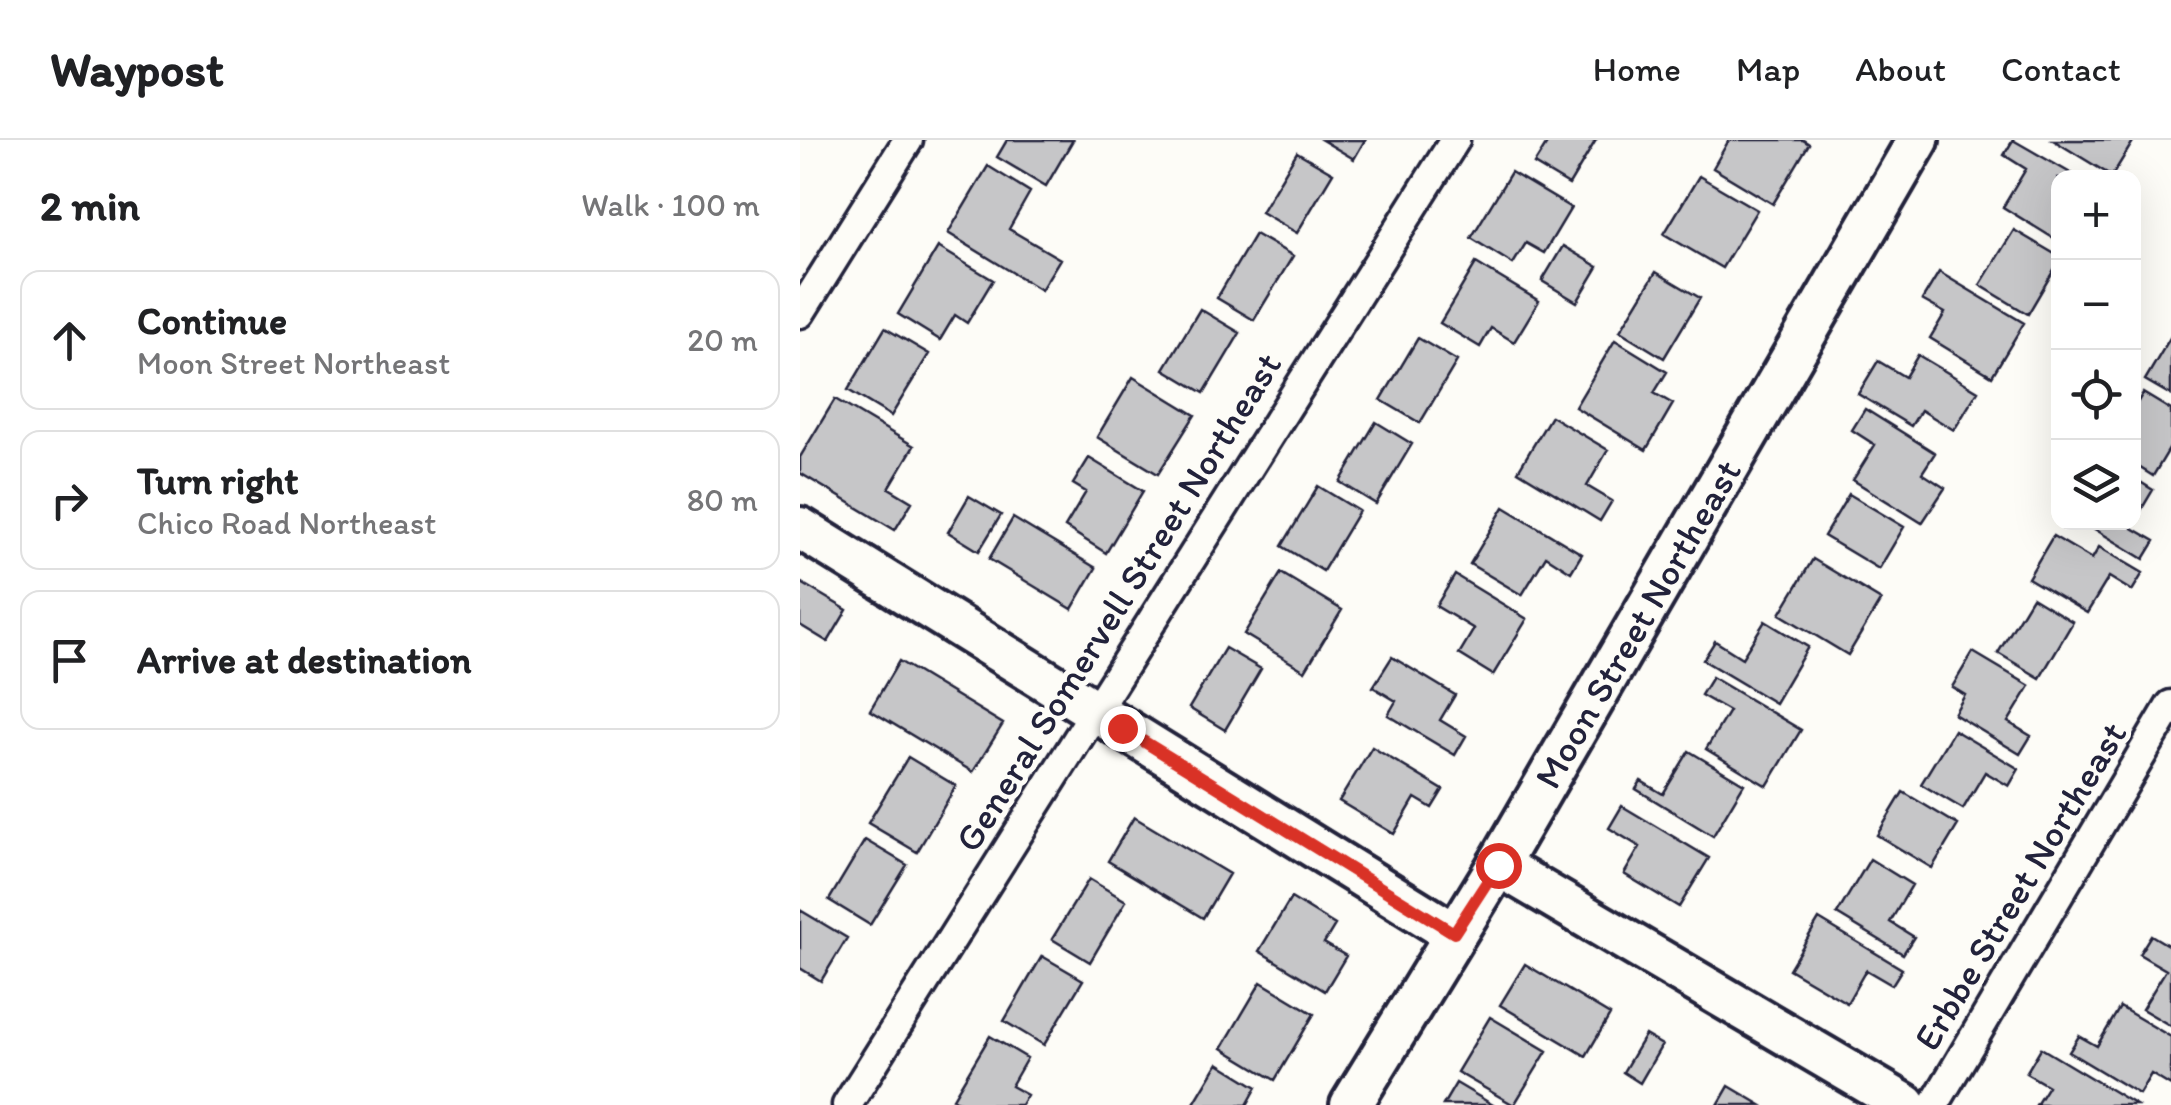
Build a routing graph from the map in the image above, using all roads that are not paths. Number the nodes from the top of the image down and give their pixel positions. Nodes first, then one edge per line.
1 (908, 140) edge
2 (1455, 140) edge
3 (1918, 140) edge
4 (800, 314) edge
5 (800, 528) edge
6 (2171, 705) edge
7 (1093, 710) junction
8 (1498, 865) junction
9 (1454, 933) junction
10 (847, 1105) edge
11 (1351, 1105) edge
12 (1906, 1105) edge
13 (1934, 1105) edge

1 - 4 street
2 - 7 street, General Somervell Street Northeast
3 - 8 street, Moon Street Northeast
5 - 7 street
6 - 13 street, Erbbe Street Northeast
7 - 9 street
7 - 10 street, General Somervell Street Northeast
8 - 9 street, Moon Street Northeast
8 - 12 street
9 - 11 street, Moon Street Northeast

